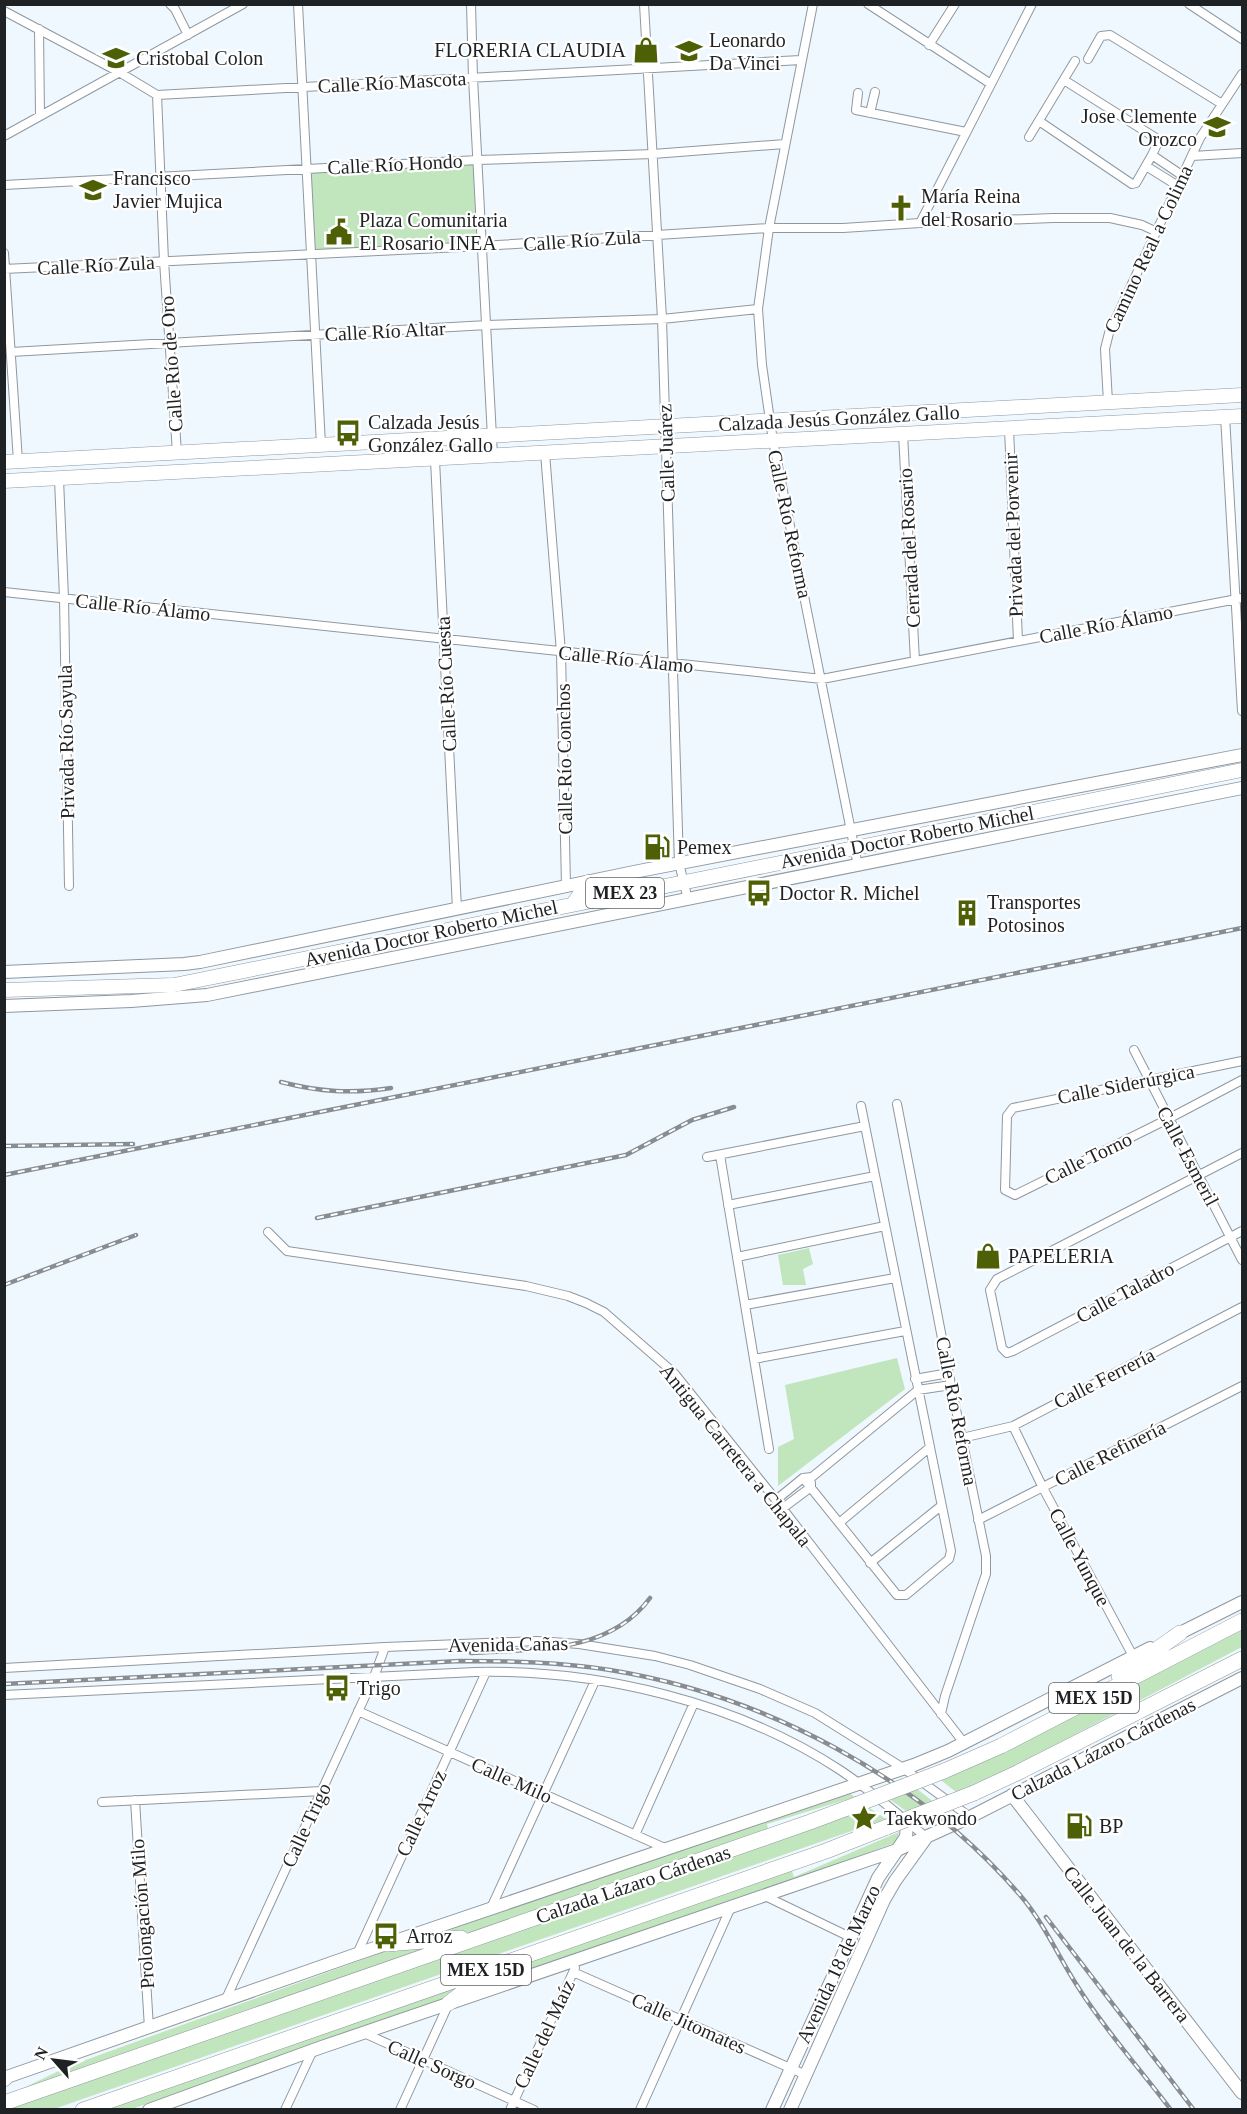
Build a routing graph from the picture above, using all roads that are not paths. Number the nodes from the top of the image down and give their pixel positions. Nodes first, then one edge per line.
1 (170, 4) edge
2 (243, 4) edge
3 (298, 4) edge
4 (471, 4) edge
5 (644, 4) edge
6 (813, 4) edge
7 (868, 4) edge
8 (955, 4) edge
9 (1032, 4) edge
10 (1189, 4) edge
11 (883, 8) edge
12 (4, 11) edge
13 (39, 28) junction
14 (188, 35) junction
15 (1242, 39) edge
16 (929, 45) junction
17 (1088, 59) dead end
18 (801, 60) junction
19 (1075, 62) dead end
20 (647, 69) junction
21 (119, 72) junction
22 (1242, 74) edge
23 (473, 78) junction
24 (1064, 80) junction
25 (991, 84) junction
26 (302, 87) junction
27 (875, 92) dead end
28 (858, 93) dead end
29 (157, 95) junction
30 (1222, 104) junction
31 (870, 113) junction
32 (40, 116) junction
33 (1039, 121) junction
34 (966, 132) junction
35 (4, 136) edge
36 (1029, 137) dead end
37 (785, 144) junction
38 (1242, 153) edge
39 (653, 154) junction
40 (1152, 155) junction
41 (1192, 156) junction
42 (478, 160) junction
43 (1146, 166) junction
44 (307, 169) junction
45 (1183, 176) junction
46 (160, 177) junction
47 (4, 185) edge
48 (1178, 186) junction
49 (920, 223) junction
50 (769, 228) junction
51 (1157, 232) junction
52 (657, 234) junction
53 (482, 246) junction
54 (4, 253) edge
55 (311, 255) junction
56 (164, 261) junction
57 (5, 269) edge
58 (758, 309) junction
59 (662, 319) junction
60 (487, 325) junction
61 (315, 334) junction
62 (170, 343) junction
63 (11, 352) junction
64 (1242, 395) edge
65 (1108, 402) junction
66 (1225, 416) junction
67 (1242, 416) edge
68 (771, 422) junction
69 (664, 427) junction
70 (1009, 428) junction
71 (903, 434) junction
72 (493, 436) junction
73 (773, 441) junction
74 (321, 445) junction
75 (667, 446) junction
76 (177, 453) junction
77 (545, 453) junction
78 (493, 456) junction
79 (68, 459) junction
80 (435, 460) junction
81 (11, 462) edge
82 (59, 479) junction
83 (12, 481) edge
84 (4, 592) edge
85 (64, 598) junction
86 (1239, 598) edge
87 (444, 639) junction
88 (1018, 641) junction
89 (561, 652) junction
90 (915, 661) junction
91 (673, 664) junction
92 (822, 679) junction
93 (1242, 711) edge
94 (1242, 755) edge
95 (1242, 770) edge
96 (1242, 788) edge
97 (851, 830) junction
98 (854, 847) junction
99 (679, 863) junction
100 (858, 866) junction
101 (588, 882) junction
102 (683, 882) junction
103 (69, 886) dead end
104 (566, 886) junction
105 (688, 900) junction
106 (573, 904) junction
107 (457, 909) junction
108 (461, 927) junction
109 (464, 944) junction
110 (68, 969) junction
111 (4, 972) edge
112 (68, 988) junction
113 (4, 990) edge
114 (4, 1006) edge
115 (1134, 1050) dead end
116 (1242, 1061) edge
117 (1148, 1080) junction
118 (1242, 1080) edge
119 (897, 1104) dead end
120 (861, 1106) dead end
121 (1168, 1119) junction
122 (865, 1125) junction
123 (1242, 1153) edge
124 (720, 1155) junction
125 (707, 1157) dead end
126 (875, 1176) junction
127 (1198, 1176) junction
128 (1008, 1193) joint
129 (728, 1205) junction
130 (885, 1226) junction
131 (1242, 1231) edge
132 (268, 1232) dead end
133 (1230, 1237) junction
134 (737, 1257) junction
135 (1242, 1260) edge
136 (895, 1278) junction
137 (745, 1305) junction
138 (1242, 1307) edge
139 (905, 1330) junction
140 (754, 1359) junction
141 (949, 1373) junction
142 (915, 1379) junction
143 (951, 1385) junction
144 (1242, 1386) edge
145 (918, 1390) junction
146 (1013, 1426) junction
147 (962, 1438) junction
148 (929, 1448) junction
149 (769, 1449) dead end
150 (808, 1477) junction
151 (810, 1487) junction
152 (1043, 1488) junction
153 (776, 1500) junction
154 (941, 1506) junction
155 (783, 1509) junction
156 (978, 1520) junction
157 (839, 1523) junction
158 (870, 1563) junction
159 (1242, 1602) edge
160 (1242, 1621) edge
161 (1180, 1633) junction
162 (384, 1647) junction
163 (1132, 1656) junction
164 (1242, 1659) edge
165 (1242, 1667) edge
166 (4, 1668) edge
167 (486, 1672) junction
168 (374, 1677) junction
169 (1242, 1678) edge
170 (595, 1681) junction
171 (4, 1695) edge
172 (694, 1703) junction
173 (1154, 1704) junction
174 (358, 1711) junction
175 (1069, 1712) junction
176 (941, 1714) junction
177 (963, 1743) junction
178 (449, 1752) junction
179 (903, 1768) junction
180 (860, 1783) junction
181 (322, 1791) junction
182 (543, 1794) junction
183 (1012, 1796) junction
184 (135, 1800) junction
185 (102, 1802) dead end
186 (970, 1817) junction
187 (907, 1822) junction
188 (634, 1835) junction
189 (926, 1837) junction
190 (666, 1850) junction
191 (897, 1850) junction
192 (765, 1896) junction
193 (731, 1907) junction
194 (491, 1908) junction
195 (482, 1936) junction
196 (850, 1937) junction
197 (386, 1944) junction
198 (357, 1954) junction
199 (579, 1959) junction
200 (498, 1965) junction
201 (573, 1972) junction
202 (225, 2001) junction
203 (449, 2003) junction
204 (681, 2019) junction
205 (149, 2028) junction
206 (364, 2033) junction
207 (313, 2050) junction
208 (423, 2060) junction
209 (790, 2068) junction
210 (806, 2075) junction
211 (5, 2078) edge
212 (1242, 2093) edge
213 (4, 2103) edge
214 (179, 2104) edge
215 (512, 2105) edge
216 (83, 2109) edge
217 (149, 2109) edge
218 (285, 2109) edge
219 (400, 2109) edge
220 (534, 2109) edge
221 (640, 2109) edge
222 (772, 2109) edge
223 (790, 2109) edge

1 - 14 street
2 - 14 street
3 - 26 street
4 - 23 street
5 - 20 street, Calle Juárez
6 - 18 street, Calle Río Reforma
7 - 11 street
8 - 16 street
9 - 25 street
10 - 15 street
11 - 16 street
12 - 13 street
13 - 21 street
13 - 32 street
14 - 21 street
16 - 25 street
17 - 30 street
18 - 20 street, Calle Río Mascota
18 - 37 street, Calle Río Reforma
19 - 24 street
20 - 23 street, Calle Río Mascota
20 - 39 street, Calle Juárez
21 - 29 street
21 - 32 street
22 - 30 street, Camino Real a Colima
23 - 26 street, Calle Río Mascota
23 - 42 street
24 - 33 street
24 - 40 street
25 - 34 street
26 - 29 street, Calle Río Mascota
26 - 44 street
27 - 31 street
28 - 31 street
29 - 46 street, Calle Río de Oro
30 - 41 street, Camino Real a Colima
31 - 34 street
32 - 35 street
33 - 36 street
33 - 43 street
34 - 49 street
37 - 39 street, Calle Río Hondo
37 - 50 street, Calle Río Reforma
38 - 41 street
39 - 42 street, Calle Río Hondo
39 - 52 street, Calle Juárez
40 - 43 street
40 - 45 street
41 - 45 street, Camino Real a Colima
42 - 44 street, Calle Río Hondo
42 - 53 street
43 - 48 street
44 - 46 street, Calle Río Hondo
44 - 55 street
45 - 48 street, Camino Real a Colima
46 - 47 street, Calle Río Hondo
46 - 56 street, Calle Río de Oro
48 - 51 street, Camino Real a Colima
49 - 50 street, Calle Río Zula
49 - 51 street, Calle Río Zula
50 - 52 street, Calle Río Zula
50 - 58 street, Calle Río Reforma
51 - 65 street, Camino Real a Colima
52 - 53 street, Calle Río Zula
52 - 59 street, Calle Juárez
53 - 55 street, Calle Río Zula
53 - 60 street
54 - 57 street
55 - 56 street, Calle Río Zula
55 - 61 street
56 - 57 street, Calle Río Zula
56 - 62 street, Calle Río de Oro
57 - 63 street
58 - 59 street, Calle Río Altar
58 - 68 street, Calle Río Reforma
59 - 60 street, Calle Río Altar
59 - 69 street, Calle Juárez
60 - 61 street, Calle Río Altar
60 - 72 street
61 - 62 street, Calle Río Altar
61 - 74 street
62 - 63 street, Calle Río Altar
62 - 76 street, Calle Río de Oro
63 - 81 street
64 - 65 main road, Calzada Jesús González Gallo
65 - 68 main road, Calzada Jesús González Gallo
66 - 67 main road, Calzada Jesús González Gallo
66 - 70 main road, Calzada Jesús González Gallo
66 - 86 street
68 - 69 main road, Calzada Jesús González Gallo
68 - 73 street, Calle Río Reforma
69 - 72 main road, Calzada Jesús González Gallo
69 - 75 street, Calle Juárez
70 - 71 main road, Calzada Jesús González Gallo
70 - 88 street, Privada del Porvenir
71 - 73 main road, Calzada Jesús González Gallo
71 - 90 street, Cerrada del Rosario
72 - 74 main road, Calzada Jesús González Gallo
72 - 78 street
73 - 75 main road, Calzada Jesús González Gallo
73 - 92 street, Calle Río Reforma
74 - 76 main road, Calzada Jesús González Gallo
75 - 77 main road, Calzada Jesús González Gallo
75 - 91 street, Calle Juárez
76 - 79 main road, Calzada Jesús González Gallo
77 - 78 main road, Calzada Jesús González Gallo
77 - 89 street, Calle Río Conchos
78 - 80 main road, Calzada Jesús González Gallo
79 - 81 main road, Calzada Jesús González Gallo
79 - 83 main road
80 - 82 main road, Calzada Jesús González Gallo
80 - 87 street, Calle Río Cuesta
82 - 83 main road, Calzada Jesús González Gallo
82 - 85 street, Privada Río Sayula
84 - 85 street, Calle Río Álamo
85 - 87 street, Calle Río Álamo
85 - 103 street, Privada Río Sayula
86 - 88 street, Calle Río Álamo
86 - 93 street
87 - 89 street, Calle Río Álamo
87 - 107 street, Calle Río Cuesta
88 - 90 street, Calle Río Álamo
89 - 91 street, Calle Río Álamo
89 - 104 street, Calle Río Conchos
90 - 92 street, Calle Río Álamo
91 - 92 street, Calle Río Álamo
91 - 99 street, Calle Juárez
92 - 97 street, Calle Río Reforma
94 - 97 main road, Avenida Doctor Roberto Michel
95 - 98 main road, Avenida Doctor Roberto Michel / MEX 23
96 - 100 main road, Avenida Doctor Roberto Michel
97 - 98 street, Calle Río Reforma
97 - 99 main road, Avenida Doctor Roberto Michel
98 - 100 street, Calle Río Reforma
98 - 102 main road, Avenida Doctor Roberto Michel / MEX 23
99 - 101 main road, Avenida Doctor Roberto Michel
99 - 102 street, Calle Juárez
100 - 105 main road, Avenida Doctor Roberto Michel
101 - 104 main road, Avenida Doctor Roberto Michel
101 - 106 main road
102 - 105 street, Calle Juárez
102 - 106 main road, Avenida Doctor Roberto Michel / MEX 23
104 - 107 main road, Avenida Doctor Roberto Michel
105 - 109 main road, Avenida Doctor Roberto Michel
106 - 108 main road, Avenida Doctor Roberto Michel / MEX 23
107 - 110 main road, Avenida Doctor Roberto Michel
108 - 109 main road
108 - 112 main road, Avenida Doctor Roberto Michel / MEX 23
109 - 114 main road, Avenida Doctor Roberto Michel
110 - 111 main road, Avenida Doctor Roberto Michel
110 - 112 main road
112 - 113 main road, Avenida Doctor Roberto Michel / MEX 23
115 - 117 street, Calle Esmeril
116 - 117 street, Calle Siderúrgica
117 - 121 street, Calle Esmeril
117 - 128 street, Calle Siderúrgica
118 - 121 street, Calle Torno
119 - 141 street, Calle Río Reforma
120 - 122 street
121 - 127 street, Calle Esmeril
121 - 128 street, Calle Torno
122 - 124 street
122 - 126 street
123 - 127 street
124 - 125 street
124 - 129 street
126 - 129 street
126 - 130 street
127 - 133 street, Calle Esmeril
127 - 133 street, Calle Taladro
129 - 134 street
130 - 134 street
130 - 136 street
131 - 133 street, Calle Taladro
132 - 153 street, Antigua Carretera a Chapala
133 - 135 street, Calle Esmeril
134 - 137 street
136 - 137 street
136 - 139 street
137 - 140 street
138 - 146 street, Calle Ferrería
139 - 140 street
139 - 142 street
140 - 149 street
141 - 142 street
141 - 143 street, Calle Río Reforma
142 - 145 street
143 - 145 street
143 - 147 street, Calle Río Reforma
144 - 152 street, Calle Refinería
145 - 148 street
145 - 150 street
146 - 147 street, Calle Ferrería
146 - 152 street, Calle Yunque
147 - 156 street, Calle Río Reforma
148 - 154 street
148 - 157 street
150 - 151 street
150 - 153 street
151 - 155 street
151 - 157 street
152 - 156 street, Calle Refinería
152 - 163 street, Calle Yunque
153 - 155 street, Antigua Carretera a Chapala
154 - 158 street
154 - 158 street
155 - 176 street, Antigua Carretera a Chapala
156 - 176 street, Calle Río Reforma
157 - 158 street
159 - 161 main road, Calzada Lázaro Cárdenas
160 - 175 highway, Calzada Lázaro Cárdenas / MEX 15D
161 - 163 main road, Calzada Lázaro Cárdenas
161 - 175 highway
162 - 166 street, Avenida Cañas
162 - 168 street, Calle Trigo
162 - 179 street, Avenida Cañas
163 - 177 main road, Calzada Lázaro Cárdenas
164 - 173 highway, Calzada Lázaro Cárdenas / MEX 15D
165 - 173 highway
167 - 168 street, Avenida Cañas
167 - 170 street, Avenida Cañas
167 - 178 street, Calle Arroz
168 - 171 street, Avenida Cañas
168 - 174 street, Calle Trigo
169 - 183 main road, Calzada Lázaro Cárdenas
170 - 172 street, Avenida Cañas
170 - 182 street
172 - 180 street, Avenida Cañas
172 - 188 street
173 - 200 highway, Calzada Lázaro Cárdenas / MEX 15D, bridge
174 - 178 street, Calle Milo
174 - 181 street, Calle Trigo
175 - 195 highway, Calzada Lázaro Cárdenas / MEX 15D, bridge
176 - 177 street, Antigua Carretera a Chapala
177 - 179 main road, Calzada Lázaro Cárdenas
178 - 182 street, Calle Milo
178 - 198 street, Calle Arroz
179 - 180 main road, Calzada Lázaro Cárdenas
179 - 186 street, Avenida Cañas
180 - 187 street, Avenida Cañas
180 - 190 main road, Calzada Lázaro Cárdenas
181 - 184 street
181 - 202 street, Calle Trigo
182 - 188 street, Calle Milo
182 - 194 street
183 - 186 main road, Calzada Lázaro Cárdenas
183 - 212 main road, Calle Juan de la Barrera
184 - 185 street
184 - 205 street, Prolongación Milo
186 - 189 main road, Calzada Lázaro Cárdenas
187 - 189 street, Avenida Cañas
187 - 191 main road, Avenida 18 de Marzo
188 - 190 street, Calle Milo
189 - 191 main road, Calzada Lázaro Cárdenas
189 - 210 main road, Avenida 18 de Marzo
190 - 194 main road, Calzada Lázaro Cárdenas
191 - 192 main road, Calzada Lázaro Cárdenas
191 - 196 main road, Avenida 18 de Marzo
192 - 193 main road, Calzada Lázaro Cárdenas
192 - 196 street
193 - 199 main road, Calzada Lázaro Cárdenas
193 - 204 street
194 - 197 main road, Calzada Lázaro Cárdenas
195 - 197 highway
195 - 213 highway, Calzada Lázaro Cárdenas / MEX 15D
196 - 209 main road, Avenida 18 de Marzo
197 - 198 main road, Calzada Lázaro Cárdenas
198 - 202 main road, Calzada Lázaro Cárdenas
199 - 201 street, Calle del Maíz
199 - 203 main road, Calzada Lázaro Cárdenas
200 - 203 highway
200 - 216 highway, Calzada Lázaro Cárdenas / MEX 15D
201 - 204 street, Calle Jitomates
201 - 215 street, Calle del Maíz
202 - 205 main road, Calzada Lázaro Cárdenas
203 - 206 main road, Calzada Lázaro Cárdenas
203 - 208 street
204 - 209 street, Calle Jitomates
204 - 221 street
205 - 211 main road, Calzada Lázaro Cárdenas
206 - 207 main road, Calzada Lázaro Cárdenas
206 - 208 street, Calle Sorgo
207 - 214 main road, Calzada Lázaro Cárdenas
207 - 218 street
208 - 215 street, Calle Sorgo
208 - 219 street
209 - 210 street, Calle Jitomates
209 - 222 main road, Avenida 18 de Marzo
210 - 223 main road, Avenida 18 de Marzo
214 - 217 main road, Calzada Lázaro Cárdenas
215 - 220 street, Calle Sorgo

